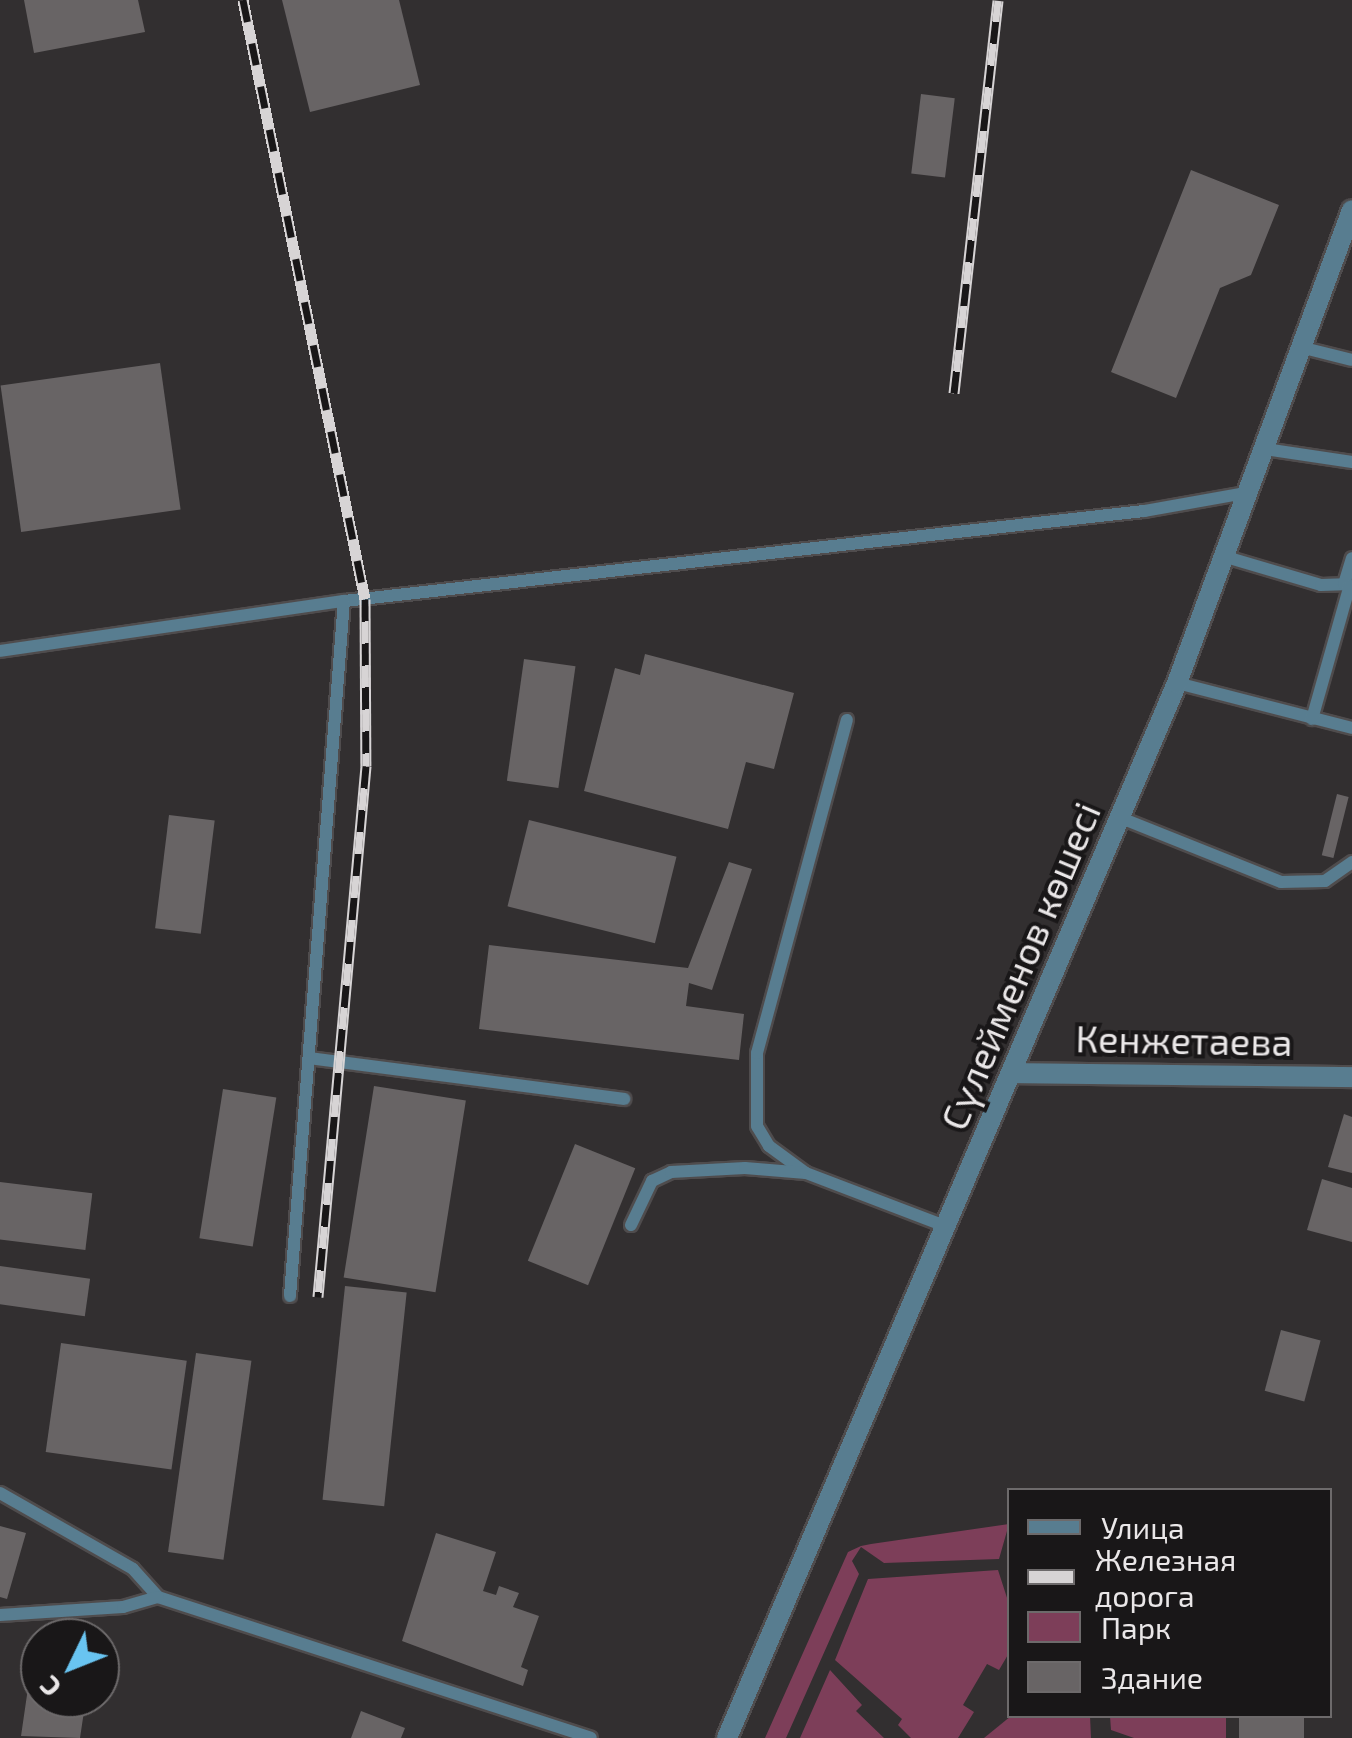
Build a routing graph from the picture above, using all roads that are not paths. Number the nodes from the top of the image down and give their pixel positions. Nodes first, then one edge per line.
1 (1352, 210) edge
2 (1304, 348) junction
3 (1352, 360) edge
4 (1265, 449) junction
5 (1352, 462) edge
6 (1250, 492) junction
7 (1226, 557) junction
8 (1352, 558) edge
9 (1348, 584) edge
10 (344, 601) junction
11 (0, 651) edge
12 (1177, 684) junction
13 (846, 720) dead end
14 (1312, 720) junction
15 (1352, 728) edge
16 (1121, 818) junction
17 (1352, 862) edge
18 (309, 1058) junction
19 (1016, 1073) junction
20 (1352, 1077) edge
21 (624, 1099) dead end
22 (806, 1173) junction
23 (631, 1225) dead end
24 (945, 1226) junction
25 (290, 1296) dead end
26 (0, 1493) edge
27 (158, 1596) junction
28 (0, 1615) edge
29 (591, 1738) edge
30 (727, 1738) edge

1 - 2 street, Сүлейменов көшесі
2 - 3 lane
2 - 4 street, Сүлейменов көшесі
4 - 5 lane
4 - 6 street, Сүлейменов көшесі
6 - 7 street, Сүлейменов көшесі
6 - 10 lane
7 - 9 lane
7 - 12 street, Сүлейменов көшесі
8 - 9 lane
9 - 14 lane
10 - 11 lane
10 - 18 lane
12 - 14 lane
12 - 16 street, Сүлейменов көшесі
13 - 22 lane
14 - 15 lane
16 - 17 lane
16 - 19 street, Сүлейменов көшесі
18 - 21 lane
18 - 25 lane
19 - 20 street, Кенжетаева
19 - 24 street, Сүлейменов көшесі
22 - 23 lane
22 - 24 lane
24 - 30 street, Сүлейменов көшесі
26 - 27 lane
27 - 28 lane
27 - 29 lane

